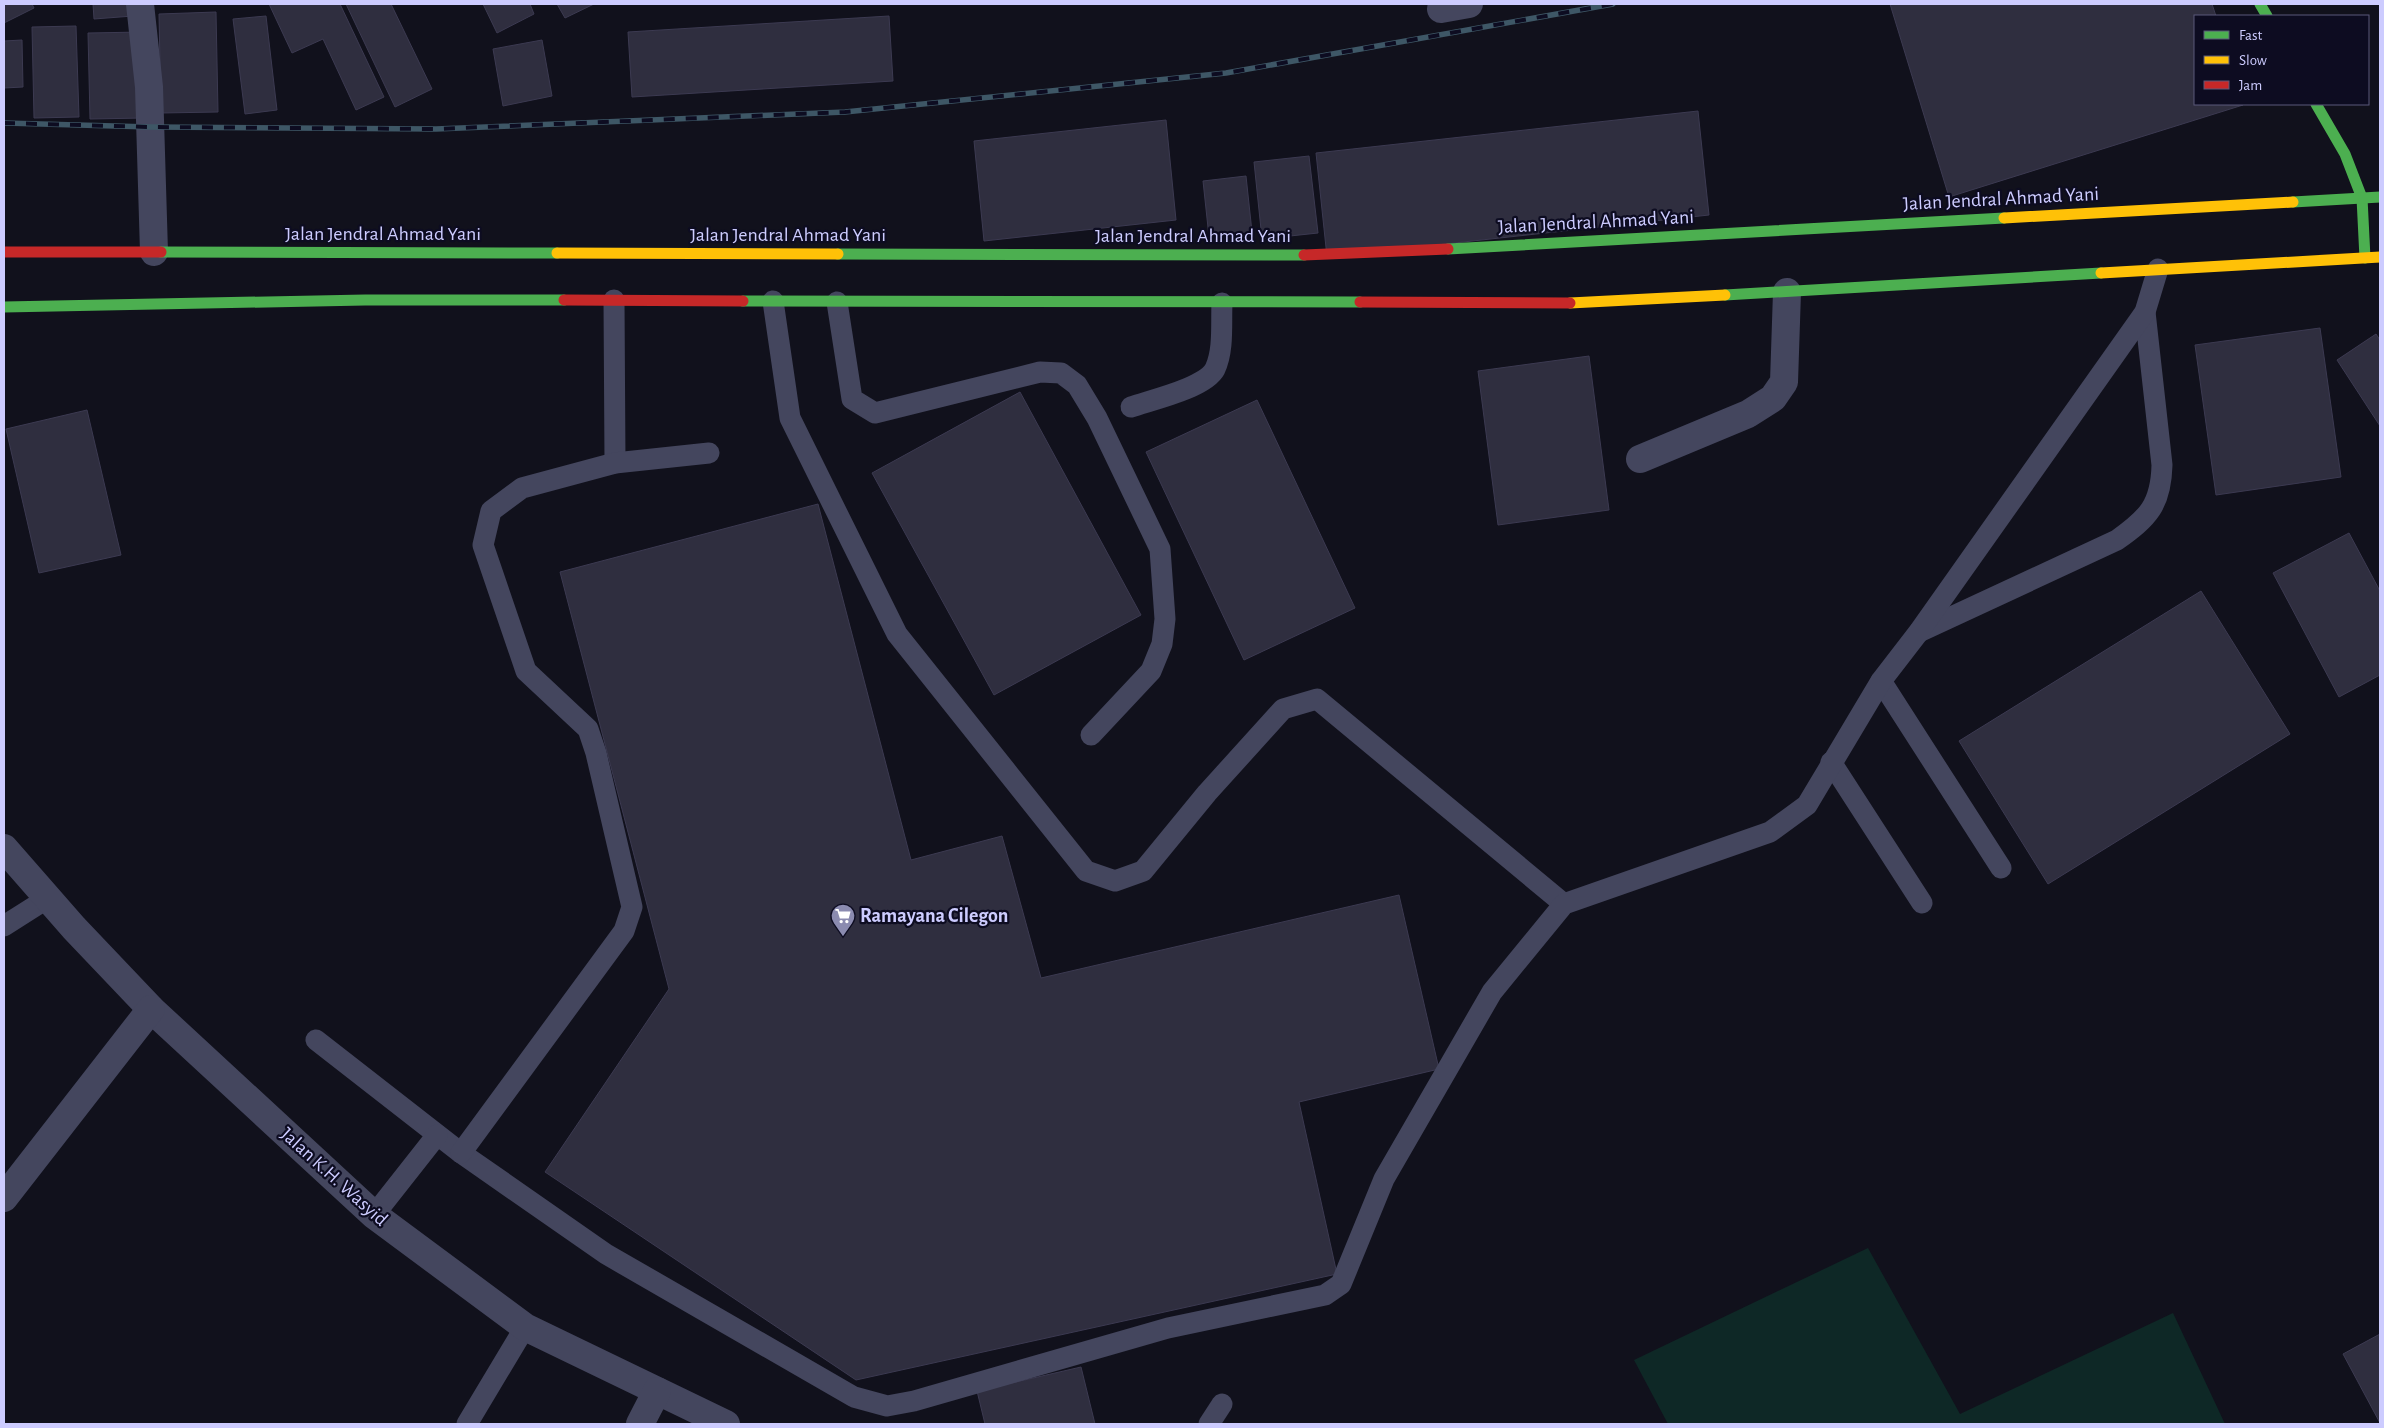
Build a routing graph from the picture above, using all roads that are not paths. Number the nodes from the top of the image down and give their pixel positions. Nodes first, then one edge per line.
1 (140, 4) edge
2 (1469, 4) edge
3 (2260, 4) edge
4 (1440, 9) dead end
5 (2266, 15) edge
6 (2317, 105) edge
7 (2380, 197) edge
8 (2362, 198) junction
9 (4, 252) edge
10 (154, 252) junction
11 (2380, 257) edge
12 (2365, 258) junction
13 (2158, 269) junction
14 (1787, 292) junction
15 (614, 300) junction
16 (773, 301) junction
17 (837, 302) junction
18 (1222, 303) junction
19 (4, 307) edge
20 (2145, 312) junction
21 (1131, 407) dead end
22 (709, 453) dead end
23 (1640, 459) dead end
24 (615, 464) junction
25 (1918, 633) junction
26 (1881, 680) junction
27 (1090, 735) dead end
28 (1831, 762) junction
29 (4, 848) edge
30 (2001, 868) dead end
31 (48, 898) junction
32 (1922, 902) dead end
33 (1564, 904) junction
34 (4, 926) edge
35 (151, 1009) junction
36 (316, 1040) dead end
37 (437, 1135) junction
38 (461, 1153) junction
39 (4, 1198) edge
40 (374, 1215) junction
41 (525, 1327) junction
42 (657, 1391) junction
43 (1222, 1404) dead end
44 (468, 1424) edge
45 (640, 1424) edge
46 (726, 1424) edge
47 (1209, 1424) edge

1 - 10 street
2 - 4 street
3 - 5 main road
6 - 8 main road
7 - 8 main road, Jalan Jendral Ahmad Yani
8 - 10 main road, Jalan Jendral Ahmad Yani
8 - 12 main road
9 - 10 main road, Jalan Jendral Ahmad Yani
11 - 12 main road
12 - 13 main road
13 - 14 main road
13 - 20 lane
14 - 18 main road
14 - 23 street
15 - 16 main road
15 - 19 main road
15 - 24 lane
16 - 17 main road
16 - 33 lane
17 - 18 main road
17 - 27 lane
18 - 21 lane
20 - 25 lane
20 - 25 lane
22 - 24 lane
24 - 38 lane
25 - 26 lane
26 - 28 lane
26 - 30 lane
28 - 32 lane
28 - 33 lane
29 - 31 street, Jalan K.H. Wasyid
31 - 34 lane
31 - 35 street, Jalan K.H. Wasyid
33 - 38 lane
35 - 39 street
35 - 40 street, Jalan K.H. Wasyid
36 - 37 lane
37 - 38 lane
37 - 40 lane
40 - 41 street, Jalan K.H. Wasyid
41 - 42 street, Jalan K.H. Wasyid
41 - 44 lane
42 - 45 street
42 - 46 street, Jalan K.H. Wasyid
43 - 47 lane

